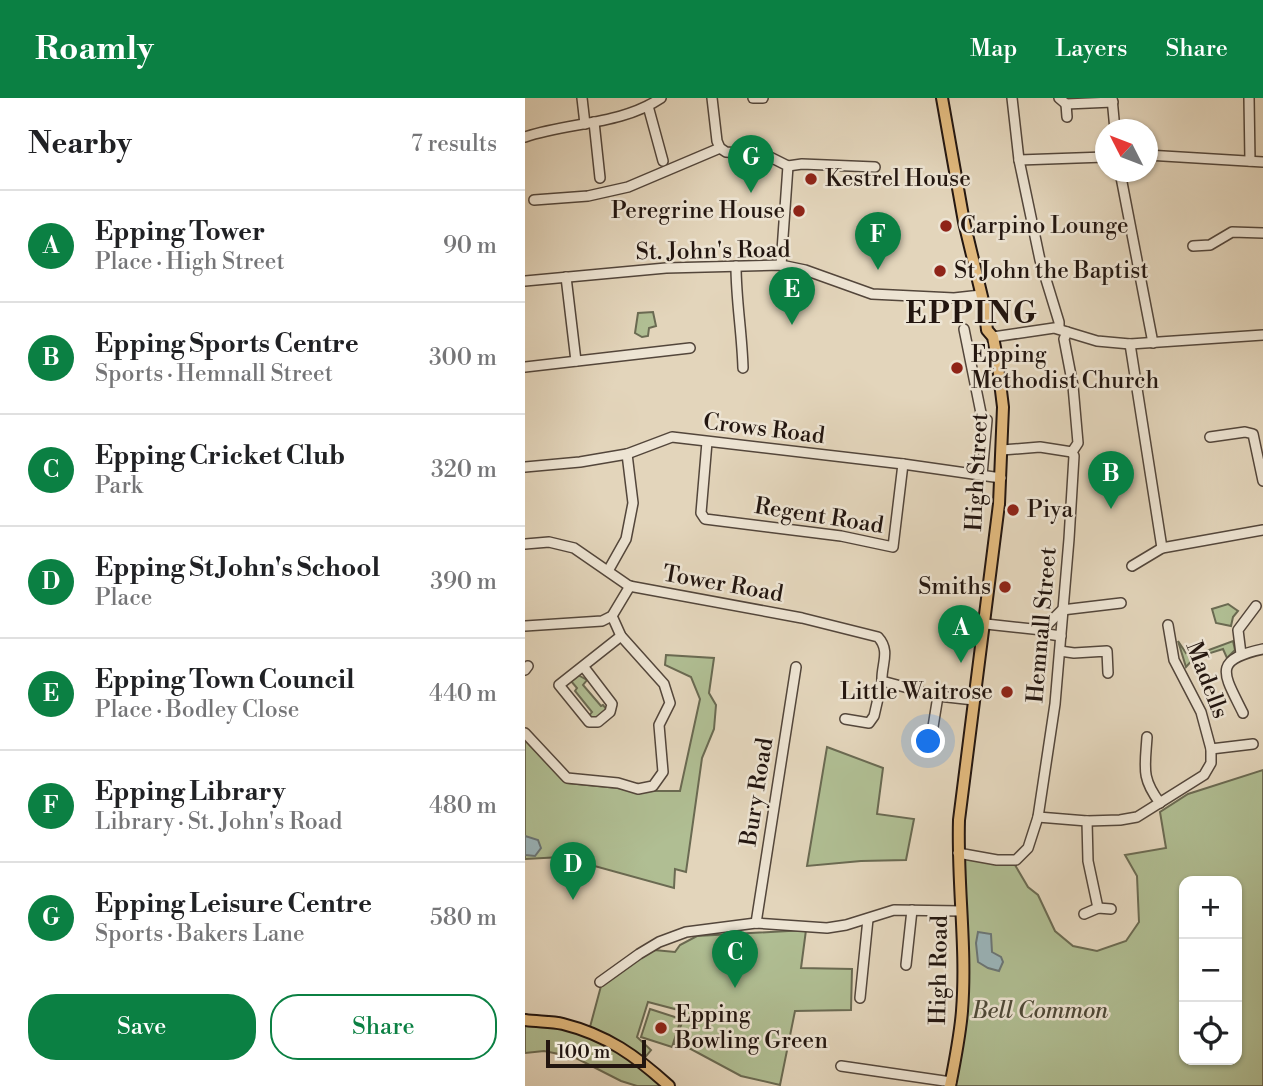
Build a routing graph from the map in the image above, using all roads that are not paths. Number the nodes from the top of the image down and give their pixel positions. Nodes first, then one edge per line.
1 (582, 98) edge
2 (661, 98) edge
3 (712, 98) edge
4 (753, 98) edge
5 (762, 98) edge
6 (942, 98) edge
7 (1012, 98) edge
8 (1249, 98) edge
9 (1113, 100) edge
10 (1063, 101) edge
11 (648, 106) junction
12 (1067, 117) dead end
13 (1114, 119) edge
14 (590, 123) junction
15 (525, 138) edge
16 (720, 148) junction
17 (1158, 156) edge
18 (1095, 157) edge
19 (1019, 160) junction
20 (663, 161) dead end
21 (1250, 161) junction
22 (1263, 162) edge
23 (788, 166) junction
24 (875, 167) dead end
25 (600, 178) dead end
26 (1122, 182) edge
27 (534, 200) dead end
28 (1263, 233) edge
29 (1193, 246) dead end
30 (781, 265) junction
31 (736, 266) junction
32 (566, 277) junction
33 (525, 281) edge
34 (981, 295) junction
35 (964, 329) dead end
36 (1063, 330) junction
37 (1263, 335) edge
38 (993, 337) junction
39 (1153, 343) junction
40 (1130, 344) junction
41 (689, 348) dead end
42 (576, 361) junction
43 (525, 367) edge
44 (743, 368) dead end
45 (1258, 432) edge
46 (1210, 437) dead end
47 (707, 442) junction
48 (1002, 450) junction
49 (1072, 452) junction
50 (627, 454) junction
51 (903, 464) junction
52 (525, 467) edge
53 (982, 475) junction
54 (1001, 478) junction
55 (1263, 481) edge
56 (1263, 530) edge
57 (525, 544) edge
58 (1162, 548) junction
59 (1132, 566) dead end
60 (608, 571) junction
61 (630, 586) junction
62 (1121, 603) dead end
63 (1256, 606) dead end
64 (1062, 610) junction
65 (612, 616) junction
66 (986, 624) junction
67 (1168, 625) dead end
68 (525, 626) edge
69 (1042, 630) junction
70 (621, 636) junction
71 (1061, 636) junction
72 (1263, 649) edge
73 (1060, 651) junction
74 (1241, 654) junction
75 (583, 666) junction
76 (796, 667) dead end
77 (1108, 673) dead end
78 (881, 681) junction
79 (938, 696) junction
80 (974, 699) junction
81 (1243, 713) dead end
82 (845, 719) dead end
83 (525, 733) edge
84 (1147, 737) dead end
85 (931, 739) dead end
86 (1253, 744) dead end
87 (1211, 749) junction
88 (1160, 803) junction
89 (1038, 817) junction
90 (1087, 821) junction
91 (958, 853) junction
92 (1098, 908) junction
93 (1111, 909) dead end
94 (912, 910) junction
95 (961, 911) junction
96 (1084, 914) dead end
97 (867, 919) junction
98 (756, 923) junction
99 (906, 965) dead end
100 (600, 982) dead end
101 (860, 998) dead end
102 (525, 1020) edge
103 (841, 1066) dead end
104 (951, 1084) edge
105 (669, 1086) edge

1 - 14 street
2 - 11 street
3 - 16 street
4 - 5 street
6 - 34 main road, High Street
7 - 19 street, Hemnall Street
8 - 21 street
9 - 10 street
9 - 13 street
10 - 12 street
11 - 14 street
11 - 20 street
14 - 15 street
14 - 25 street
16 - 23 street
16 - 27 street
17 - 21 street
18 - 19 street
19 - 36 street, Hemnall Street
21 - 22 street
23 - 24 street
23 - 30 street
26 - 39 street
28 - 29 street
30 - 31 street, St. John's Road
30 - 34 street, St. John's Road
31 - 32 street, St. John's Road
31 - 44 street
32 - 33 street, St. John's Road
32 - 42 street
34 - 38 main road, High Street
35 - 53 street
36 - 38 street
36 - 40 street
36 - 49 street, Hemnall Street
37 - 39 street
38 - 48 main road, High Street
39 - 40 street
40 - 58 street
41 - 42 street
42 - 43 street
45 - 46 street
45 - 55 street
47 - 50 street, Crows Road
47 - 51 street, Crows Road
47 - 51 street, Regent Road
48 - 49 street
48 - 54 main road, High Street
49 - 64 street, Hemnall Street
50 - 52 street, Crows Road
50 - 60 street
51 - 53 street, Crows Road
53 - 54 street, Crows Road
54 - 66 main road, High Street
56 - 58 street
57 - 60 street, Tower Road
58 - 59 street
60 - 61 street, Tower Road
61 - 65 street
61 - 78 street, Tower Road
62 - 64 street
63 - 74 street
64 - 69 street
64 - 71 street, Hemnall Street
65 - 68 street
65 - 70 street
66 - 69 street
66 - 80 main road, High Street
67 - 87 street, Madells
69 - 71 street
70 - 75 street
70 - 83 street
71 - 73 street, Hemnall Street
72 - 74 street
73 - 77 street
73 - 89 street, Hemnall Street
74 - 81 street
75 - 75 street
76 - 98 street, Bury Road
78 - 79 street
78 - 82 street, Tower Road
79 - 80 street
79 - 85 street
80 - 91 main road, High Street
84 - 88 street
86 - 87 street, Madells
87 - 88 street, Madells
88 - 90 street, Madells
89 - 90 street, Madells
89 - 91 street, Hemnall Street
90 - 92 street
91 - 95 main road, High Road
92 - 93 street
92 - 96 street
94 - 95 street
94 - 97 street
94 - 99 street
95 - 104 main road, High Road
97 - 98 street
97 - 101 street
98 - 100 street
102 - 105 main road
103 - 104 street

